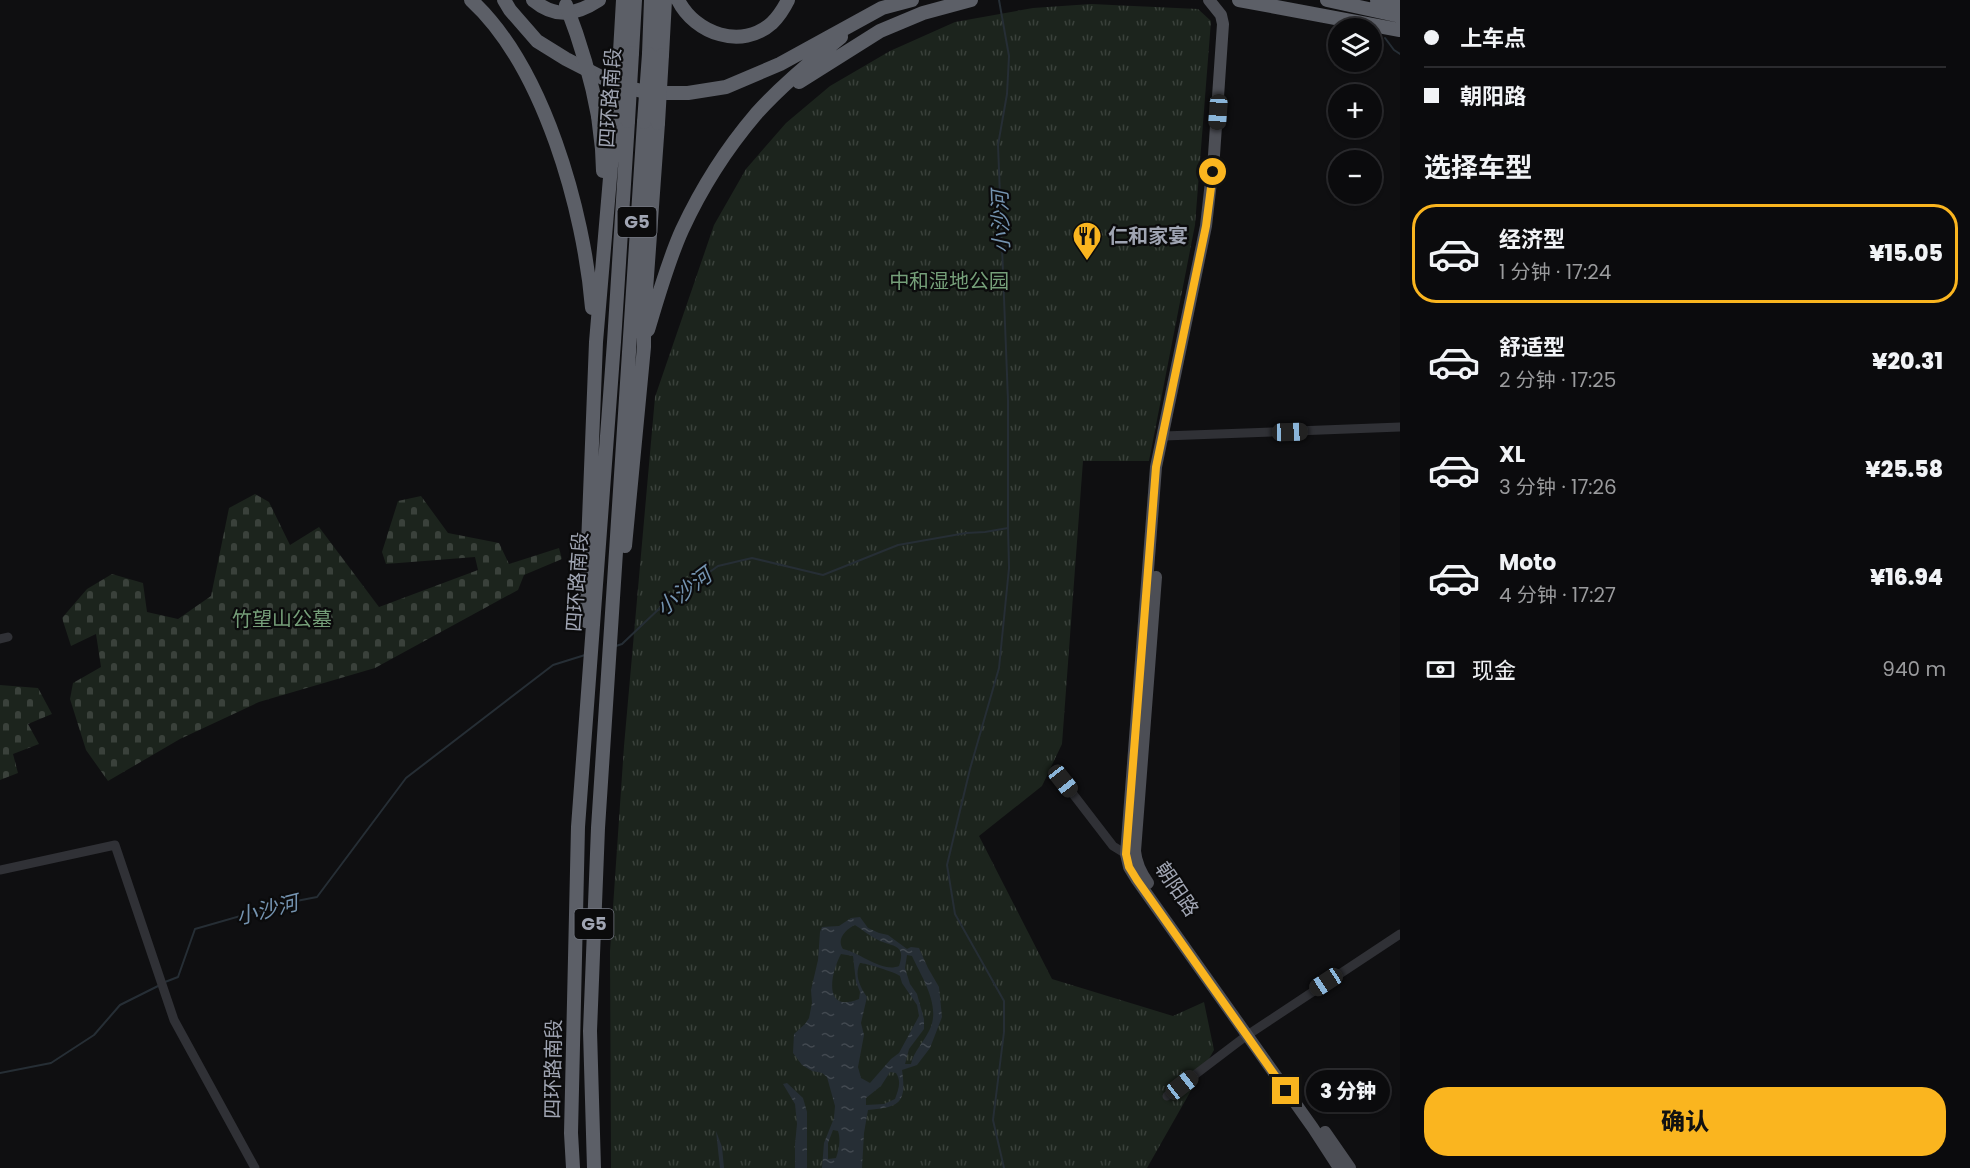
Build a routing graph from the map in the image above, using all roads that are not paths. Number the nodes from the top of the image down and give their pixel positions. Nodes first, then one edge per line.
1 (471, 0) edge
2 (504, 0) edge
3 (533, 0) edge
4 (563, 0) edge
5 (599, 0) edge
6 (623, 0) edge
7 (635, 0) edge
8 (651, 0) edge
9 (665, 0) edge
10 (678, 0) edge
11 (788, 0) edge
12 (912, 0) edge
13 (971, 0) edge
14 (1209, 0) edge
15 (1239, 0) edge
16 (1327, 0) edge
17 (1377, 0) edge
18 (1400, 5) edge
19 (1400, 16) edge
20 (864, 18) junction
21 (1400, 30) edge
22 (626, 52) junction
23 (655, 54) junction
24 (622, 120) junction
25 (735, 140) junction
26 (603, 249) junction
27 (595, 321) junction
28 (642, 321) junction
29 (1400, 427) edge
30 (1164, 436) junction
31 (589, 628) junction
32 (1063, 781) dead end
33 (1126, 854) junction
34 (0, 870) edge
35 (1400, 934) edge
36 (1249, 1034) junction
37 (1167, 1096) dead end
38 (255, 1168) edge
39 (573, 1168) edge
40 (594, 1168) edge
41 (1339, 1168) edge
42 (1350, 1168) edge

1 - 27 highway
2 - 20 highway
3 - 5 highway
4 - 26 highway, bridge
6 - 22 highway
7 - 22 highway, 四环路南段 / G5
8 - 23 highway, 四环路南段 / G5
9 - 23 highway
10 - 11 highway
12 - 20 highway
13 - 25 highway
14 - 30 main road
15 - 21 highway
16 - 19 highway
17 - 18 highway
20 - 25 highway
22 - 24 highway, 四环路南段 / G5, bridge
23 - 28 highway, 四环路南段 / G5, bridge
24 - 26 highway
24 - 31 highway, 四环路南段 / G5
25 - 28 highway
26 - 27 highway
27 - 31 highway
28 - 40 highway, 四环路南段 / G5
29 - 30 street
30 - 33 main road
30 - 36 main road, 朝阳路
31 - 39 highway, 四环路南段 / G5
32 - 33 street, 朝阳路
33 - 36 main road, 朝阳路
34 - 38 street
35 - 36 street
36 - 37 street
36 - 41 main road, 朝阳路
36 - 42 main road, 朝阳路

